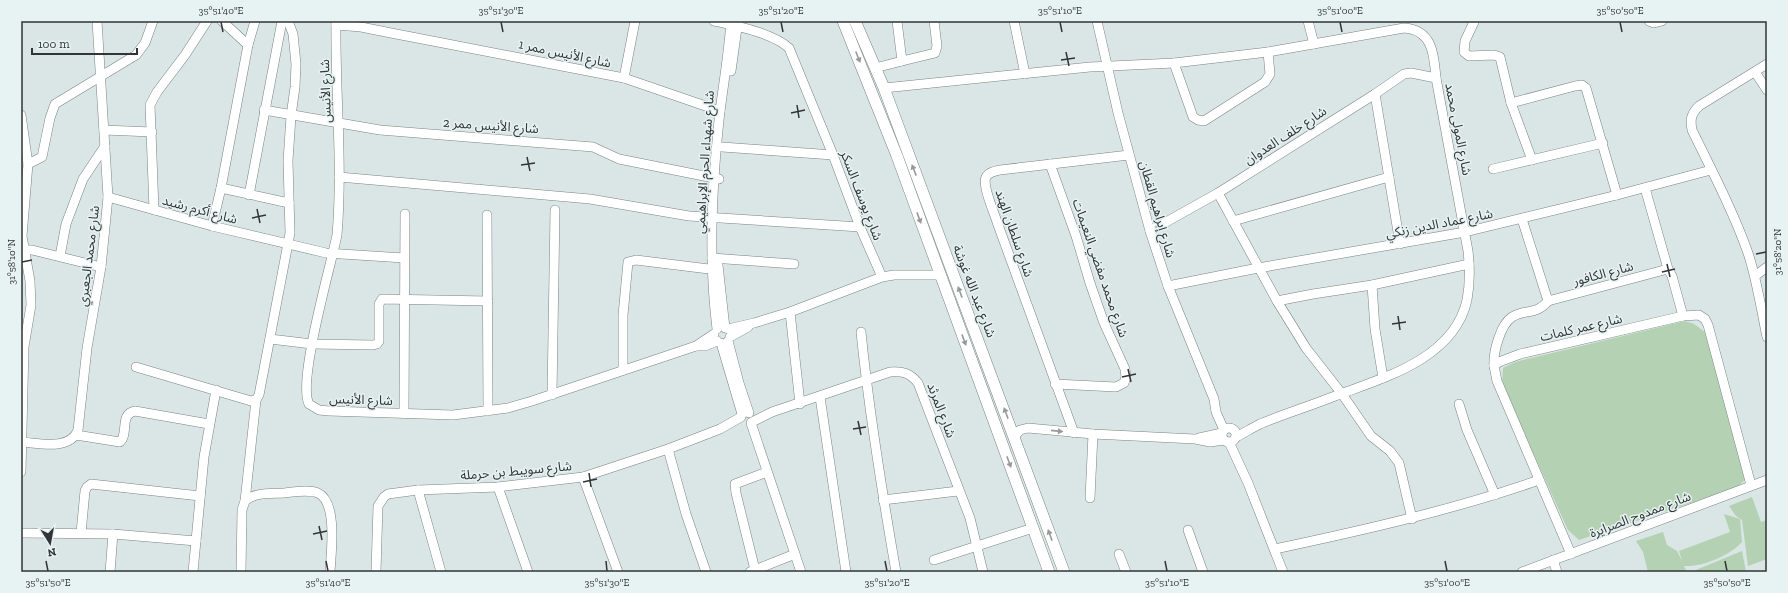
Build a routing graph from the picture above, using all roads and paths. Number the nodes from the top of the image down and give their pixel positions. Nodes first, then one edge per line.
1 (97, 21) edge
2 (153, 21) edge
3 (207, 21) edge
4 (222, 21) edge
5 (255, 21) edge
6 (282, 21) edge
7 (288, 21) edge
8 (635, 21) edge
9 (714, 21) edge
10 (843, 21) edge
11 (855, 21) edge
12 (897, 21) edge
13 (934, 21) edge
14 (1014, 21) edge
15 (1097, 21) edge
16 (1308, 21) edge
17 (1649, 21) edge
18 (1662, 21) edge
19 (1474, 22) edge
20 (336, 23) edge
21 (734, 23) edge
22 (1403, 25) edge
23 (1314, 44) junction
24 (248, 45) junction
25 (1268, 52) junction
26 (902, 61) junction
27 (1174, 62) junction
28 (1767, 64) edge
29 (1107, 66) junction
30 (875, 68) junction
31 (1755, 72) junction
32 (1025, 74) junction
33 (100, 76) junction
34 (624, 78) junction
35 (1436, 78) junction
36 (884, 88) junction
37 (1767, 90) edge
38 (1375, 94) junction
39 (1511, 103) junction
40 (264, 110) junction
41 (720, 112) junction
42 (21, 115) edge
43 (291, 116) junction
44 (339, 124) junction
45 (104, 130) junction
46 (152, 132) junction
47 (1603, 143) junction
48 (105, 146) junction
49 (722, 147) junction
50 (833, 155) junction
51 (1129, 155) junction
52 (1532, 160) junction
53 (28, 164) junction
54 (1050, 164) junction
55 (1493, 169) dead end
56 (1711, 170) junction
57 (1389, 176) junction
58 (339, 177) junction
59 (716, 179) junction
60 (221, 188) junction
61 (1645, 188) junction
62 (1218, 193) junction
63 (249, 195) junction
64 (1617, 195) junction
65 (108, 198) junction
66 (289, 203) junction
67 (154, 210) junction
68 (555, 210) dead end
69 (405, 214) dead end
70 (487, 215) dead end
71 (714, 216) junction
72 (1522, 219) junction
73 (1233, 221) junction
74 (212, 226) junction
75 (860, 227) junction
76 (1150, 231) junction
77 (1465, 232) junction
78 (1400, 244) junction
79 (288, 245) junction
80 (22, 250) edge
81 (333, 254) junction
82 (60, 256) junction
83 (404, 258) junction
84 (715, 258) junction
85 (794, 264) dead end
86 (1469, 264) junction
87 (101, 267) junction
88 (1767, 267) edge
89 (1258, 268) junction
90 (1668, 269) junction
91 (715, 270) junction
92 (940, 275) junction
93 (1754, 276) junction
94 (882, 277) junction
95 (1372, 285) junction
96 (1168, 286) junction
97 (405, 299) junction
98 (1277, 301) junction
99 (1548, 301) junction
100 (488, 302) junction
101 (790, 312) junction
102 (1683, 316) junction
103 (24, 322) edge
104 (861, 332) dead end
105 (722, 335) junction
106 (1767, 337) edge
107 (270, 339) junction
108 (312, 344) junction
109 (1494, 366) junction
110 (136, 367) dead end
111 (623, 370) junction
112 (1382, 378) junction
113 (866, 380) junction
114 (1055, 384) junction
115 (216, 390) junction
116 (1342, 394) junction
117 (552, 395) junction
118 (820, 397) junction
119 (256, 400) junction
120 (800, 404) junction
121 (1459, 404) dead end
122 (488, 411) junction
123 (404, 414) junction
124 (747, 419) junction
125 (209, 424) junction
126 (1074, 433) junction
127 (1093, 434) junction
128 (76, 435) junction
129 (1229, 435) junction
130 (1014, 437) junction
131 (21, 442) edge
132 (668, 450) junction
133 (21, 472) edge
134 (767, 472) junction
135 (583, 477) junction
136 (1539, 480) junction
137 (1767, 480) edge
138 (1751, 486) junction
139 (498, 487) junction
140 (418, 490) junction
141 (958, 491) junction
142 (1496, 495) junction
143 (200, 496) junction
144 (1090, 498) dead end
145 (884, 500) junction
146 (245, 501) junction
147 (1412, 519) junction
148 (1032, 528) junction
149 (1188, 530) dead end
150 (21, 533) edge
151 (81, 533) junction
152 (113, 534) junction
153 (196, 541) junction
154 (977, 545) junction
155 (1275, 549) junction
156 (794, 554) junction
157 (1119, 554) dead end
158 (1571, 554) junction
159 (934, 560) dead end
160 (1554, 560) junction
161 (752, 571) edge
162 (110, 572) edge
163 (193, 572) edge
164 (241, 572) edge
165 (330, 572) edge
166 (376, 572) edge
167 (441, 572) edge
168 (528, 572) edge
169 (618, 572) edge
170 (706, 572) edge
171 (801, 572) edge
172 (846, 572) edge
173 (896, 572) edge
174 (983, 572) edge
175 (1049, 572) edge
176 (1064, 572) edge
177 (1126, 572) edge
178 (1203, 572) edge
179 (1283, 572) edge
180 (1522, 572) edge
181 (1556, 572) edge

1 - 33 street, شارع محمد الجعبري
2 - 33 street
3 - 46 street
4 - 24 street
5 - 24 street
6 - 40 street
7 - 43 street
8 - 34 street, شارع الأنيس ممر 1
9 - 21 street
10 -> 92 main road, شارع عبد الله غوشة
11 - 30 main road, شارع عبد الله غوشة
12 - 26 street
13 - 26 street
14 - 32 street
15 - 29 street, شارع إبراهيم القطان
16 - 23 street
17 - 18 street
19 - 39 street
20 - 34 street, شارع الأنيس ممر 1
20 - 44 street, شارع الأنيس
21 - 41 street, شارع شهداء الحرم الإبراهيمي
21 - 49 street, شارع شهداء الحرم الإبراهيمي
21 - 50 street, شارع يوسف السكر
22 - 23 street, شارع المولى محمد
22 - 35 street, شارع المولى محمد
23 - 25 street, شارع المولى محمد
24 - 60 street
25 - 27 street, شارع المولى محمد
25 - 27 street
26 - 30 street
27 - 29 street, شارع المولى محمد
28 - 31 street
29 - 32 street, شارع المولى محمد
29 - 51 street, شارع إبراهيم القطان
30 - 36 main road, شارع عبد الله غوشة
31 - 37 street
31 - 56 street
32 - 36 street, شارع المولى محمد
33 - 45 street, شارع محمد الجعبري
33 - 53 street
34 - 41 street, شارع الأنيس ممر 1
35 - 38 street, شارع خلف العدوان
35 - 77 street, شارع المولى محمد
130 -> 36 main road, شارع عبد الله غوشة
38 - 57 street
38 - 62 street, شارع خلف العدوان
39 - 47 street
39 - 52 street
40 - 43 street, شارع الأنيس ممر 2
40 - 63 street
41 - 59 street, شارع شهداء الحرم الإبراهيمي
42 - 53 street
43 - 44 street, شارع الأنيس ممر 2
43 - 66 street
44 - 58 street, شارع الأنيس
44 - 59 street, شارع الأنيس ممر 2
45 - 46 street
45 - 48 street, شارع محمد الجعبري
46 - 67 street
47 - 52 street
47 - 64 street
48 - 65 street, شارع محمد الجعبري
48 - 82 street
49 - 50 street
49 - 59 street, شارع شهداء الحرم الإبراهيمي
50 - 75 street, شارع يوسف السكر
51 - 54 street, شارع سلطان الهند
51 - 76 street, شارع إبراهيم القطان
52 - 55 street
53 - 80 street
54 - 114 street, شارع سلطان الهند
54 - 114 street, شارع محمد مفضي النعيمات
56 - 61 street, شارع عماد الدين زنكي
56 - 93 street
57 - 73 street
57 - 78 street
58 - 71 street
58 - 81 street, شارع الأنيس
59 - 71 street, شارع شهداء الحرم الإبراهيمي
60 - 63 street
60 - 74 street
61 - 64 street, شارع عماد الدين زنكي
61 - 90 street
62 - 73 street
62 - 76 street, شارع خلف العدوان
63 - 66 street
64 - 72 street, شارع عماد الدين زنكي
65 - 67 street, شارع أكرم رشيد
65 - 87 street, شارع محمد الجعبري
66 - 79 street
67 - 74 street, شارع أكرم رشيد
68 - 117 street
69 - 83 street
70 - 100 street
71 - 75 street
71 - 84 street, شارع شهداء الحرم الإبراهيمي
72 - 77 street, شارع عماد الدين زنكي
72 - 99 street
73 - 89 street
74 - 79 street, شارع أكرم رشيد
75 - 94 street, شارع يوسف السكر
76 - 96 street, شارع إبراهيم القطان
77 - 78 street, شارع عماد الدين زنكي
77 - 86 street, شارع المولى محمد
78 - 89 street, شارع عماد الدين زنكي
79 - 81 street, شارع أكرم رشيد
79 - 107 street
80 - 82 street
80 - 103 street
81 - 83 street, شارع أكرم رشيد
81 - 108 street, شارع الأنيس
82 - 87 street
83 - 97 street
84 - 85 street
84 - 91 street, شارع شهداء الحرم الإبراهيمي
86 - 95 street
86 - 112 street, شارع المولى محمد
87 - 128 street, شارع محمد الجعبري
88 - 93 street
89 - 96 street, شارع عماد الدين زنكي
89 - 98 street
90 - 99 street, شارع الكافور
90 - 102 street
91 - 105 street, شارع شهداء الحرم الإبراهيمي
91 - 111 street
92 - 94 street
92 -> 148 main road, شارع عبد الله غوشة
93 - 106 street
94 - 101 street
95 - 98 street
95 - 112 street
96 - 129 street, شارع إبراهيم القطان
97 - 100 street
97 - 108 street
97 - 123 street
98 - 116 street
99 - 109 street, شارع الكافور
100 - 122 street
101 - 105 street
101 - 120 street
102 - 109 street, شارع عمر كلمات
102 - 138 street, شارع عمر كلمات
103 - 131 street
104 - 113 street
105 - 111 street, شارع الأنيس
105 - 124 street, شارع شهداء الحرم الإبراهيمي
107 - 108 street
107 - 119 street
108 - 123 street, شارع الأنيس
109 - 136 street
110 - 115 street
111 - 117 street, شارع الأنيس
112 - 116 street, شارع المولى محمد
113 - 118 street, شارع المرثد
113 - 141 street, شارع المرثد
113 - 145 street
114 - 126 street, شارع سلطان الهند
115 - 119 street
115 - 125 street
116 - 129 street, شارع المولى محمد
116 - 147 street
117 - 122 street, شارع الأنيس
118 - 120 street, شارع المرثد
118 - 172 street
119 - 146 street
120 - 124 street, شارع المرثد
121 - 142 street
122 - 123 street, شارع الأنيس
124 - 132 street, شارع سويبط بن حرملة
124 - 134 street, شارع شهداء الحرم الإبراهيمي
125 - 128 street
125 - 143 street
126 - 127 street
130 -> 126 street
127 - 129 street
127 - 144 street
128 - 131 street
129 - 155 street, شارع إبراهيم القطان
176 -> 130 main road, شارع عبد الله غوشة
131 - 133 street
132 - 135 street, شارع سويبط بن حرملة
132 - 170 street
134 - 156 street, شارع شهداء الحرم الإبراهيمي
134 - 161 street
135 - 139 street, شارع سويبط بن حرملة
135 - 169 street
136 - 142 street
136 - 158 street
137 - 138 street, شارع ممدوح الصرايرة
138 - 158 street, شارع ممدوح الصرايرة
139 - 140 street, شارع سويبط بن حرملة
139 - 168 street
140 - 166 street, شارع سويبط بن حرملة
140 - 167 street
141 - 145 street
141 - 154 street, شارع المرثد
142 - 147 street
143 - 151 street
143 - 153 street
145 - 173 street
146 - 164 street
146 - 165 street
147 - 155 street
148 - 154 street
148 - 175 main road, شارع عبد الله غوشة
149 - 178 street
150 - 151 street
151 - 152 street
152 - 153 street
152 - 162 street
153 - 163 street
154 - 159 street
154 - 174 street, شارع المرثد
155 - 179 street, شارع إبراهيم القطان
156 - 161 street
156 - 171 street, شارع شهداء الحرم الإبراهيمي
157 - 177 street
158 - 160 street, شارع ممدوح الصرايرة
160 - 180 street, شارع ممدوح الصرايرة
160 - 181 street

